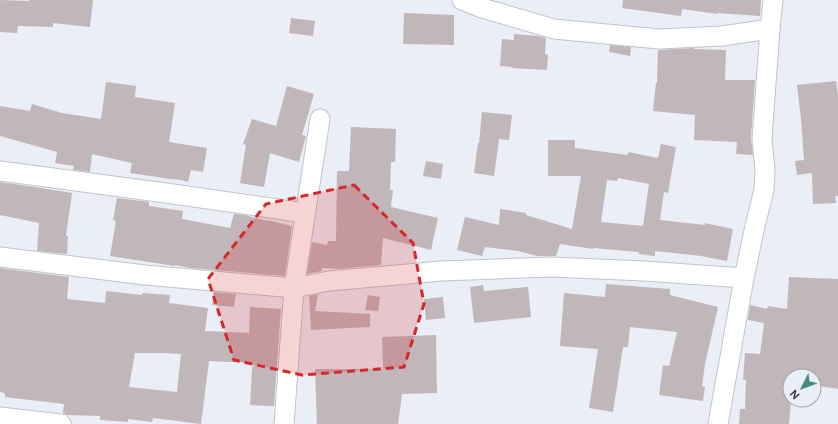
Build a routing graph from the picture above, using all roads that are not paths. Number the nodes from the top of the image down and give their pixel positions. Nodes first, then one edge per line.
1 (462, 0) edge
2 (773, 0) edge
3 (770, 29) junction
4 (320, 119) dead end
5 (0, 171) edge
6 (304, 213) junction
7 (0, 257) edge
8 (744, 278) junction
9 (294, 288) junction
10 (0, 417) edge
11 (61, 424) edge
12 (284, 424) edge
13 (718, 424) edge

1 - 3 street
2 - 3 street
3 - 8 street
4 - 6 street
5 - 6 street
6 - 9 street
7 - 9 street
8 - 9 street
8 - 13 street
9 - 12 street
10 - 11 street

